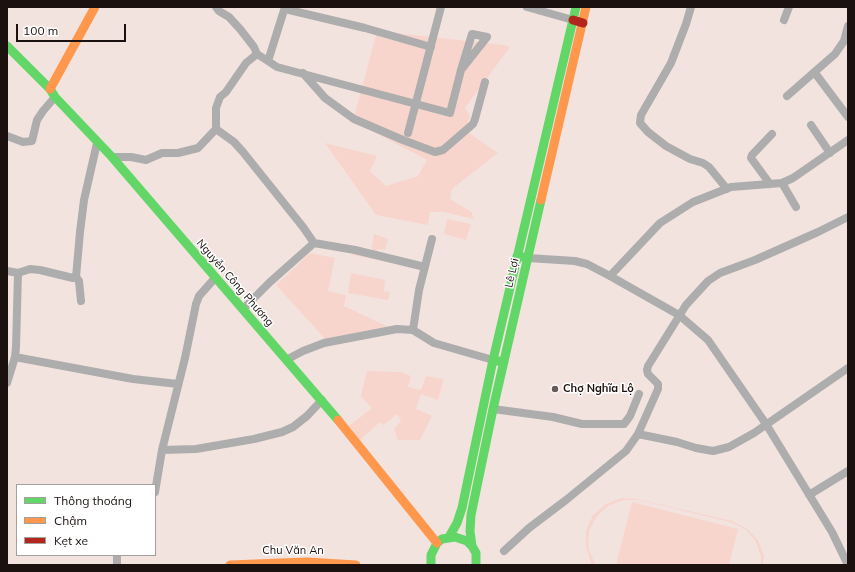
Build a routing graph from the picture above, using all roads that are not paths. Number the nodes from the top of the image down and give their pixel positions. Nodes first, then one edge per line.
1 (95, 7) edge
2 (216, 7) edge
3 (442, 7) edge
4 (527, 7) edge
5 (576, 7) edge
6 (586, 7) edge
7 (691, 7) edge
8 (789, 7) edge
9 (285, 8) edge
10 (573, 20) junction
11 (784, 20) dead end
12 (583, 23) junction
13 (848, 26) edge
14 (7, 46) edge
15 (431, 47) junction
16 (257, 54) junction
17 (268, 61) junction
18 (461, 70) dead end
19 (302, 73) junction
20 (815, 73) junction
21 (485, 82) dead end
22 (50, 89) junction
23 (787, 96) dead end
24 (55, 97) junction
25 (415, 102) junction
26 (848, 117) edge
27 (811, 125) dead end
28 (216, 129) junction
29 (408, 133) dead end
30 (772, 134) dead end
31 (7, 136) edge
32 (848, 140) edge
33 (97, 142) junction
34 (830, 153) junction
35 (112, 157) junction
36 (782, 183) junction
37 (770, 184) junction
38 (727, 189) junction
39 (796, 207) dead end
40 (848, 217) edge
41 (432, 239) dead end
42 (314, 243) junction
43 (517, 256) junction
44 (528, 258) junction
45 (425, 267) junction
46 (7, 271) edge
47 (18, 273) junction
48 (610, 276) junction
49 (76, 277) junction
50 (215, 278) junction
51 (81, 302) dead end
52 (243, 309) junction
53 (679, 315) junction
54 (413, 330) junction
55 (15, 357) junction
56 (286, 360) junction
57 (493, 360) junction
58 (504, 362) junction
59 (848, 368) edge
60 (7, 383) edge
61 (178, 384) junction
62 (639, 394) dead end
63 (322, 400) junction
64 (493, 409) junction
65 (766, 424) junction
66 (638, 434) junction
67 (162, 450) junction
68 (848, 471) edge
69 (156, 486) edge
70 (809, 495) junction
71 (449, 537) junction
72 (437, 543) junction
73 (472, 546) junction
74 (845, 550) edge
75 (504, 551) dead end
76 (230, 565) edge
77 (356, 565) edge
78 (431, 565) edge
79 (476, 565) edge
80 (848, 565) edge

1 - 22 main road
2 - 16 street
3 - 15 street
4 - 10 street
5 - 10 main road, Lê Lợi
6 - 12 main road, Lê Lợi
7 - 38 street
8 - 11 street
9 - 15 street
9 - 17 street
10 - 12 main road
10 - 43 main road, Lê Lợi
12 - 44 main road, Lê Lợi
13 - 20 street
14 - 22 main road, Nguyễn Công Phương
15 - 25 street
16 - 17 street
16 - 28 street
17 - 19 street
18 - 25 street
19 - 21 street
19 - 25 street
20 - 23 street
20 - 26 street
22 - 24 main road, Nguyễn Công Phương
24 - 31 street
24 - 33 main road, Nguyễn Công Phương
25 - 29 street
27 - 34 street
28 - 35 street
28 - 42 street
30 - 37 street
32 - 34 street
33 - 35 main road, Nguyễn Công Phương
33 - 49 street
34 - 36 street
35 - 50 main road, Nguyễn Công Phương
36 - 37 street
36 - 39 street
37 - 38 street
38 - 48 street
40 - 53 street
41 - 45 street
42 - 45 street
42 - 52 street
43 - 44 main road
43 - 57 main road, Lê Lợi
44 - 48 street
44 - 58 main road, Lê Lợi
45 - 54 street
46 - 47 street
47 - 49 street
47 - 55 street
48 - 53 street
49 - 51 street
50 - 52 main road, Nguyễn Công Phương
50 - 61 street
52 - 56 main road, Nguyễn Công Phương
53 - 65 street
53 - 66 street
54 - 56 street
54 - 57 street
55 - 60 street
55 - 61 street
56 - 63 main road, Nguyễn Công Phương
57 - 58 main road
57 - 71 main road, Lê Lợi
58 - 64 main road, Lê Lợi
59 - 65 street
61 - 67 street
62 - 64 street
63 - 67 street
63 - 72 main road, Nguyễn Công Phương
64 - 73 main road, Lê Lợi
65 - 66 street
65 - 70 street
66 - 75 street
67 - 69 street
68 - 70 street
70 - 74 street
71 - 72 main road
71 - 73 main road
72 - 78 main road
73 - 79 main road, Lê Lợi
74 - 80 street
76 - 77 main road, Chu Văn An

